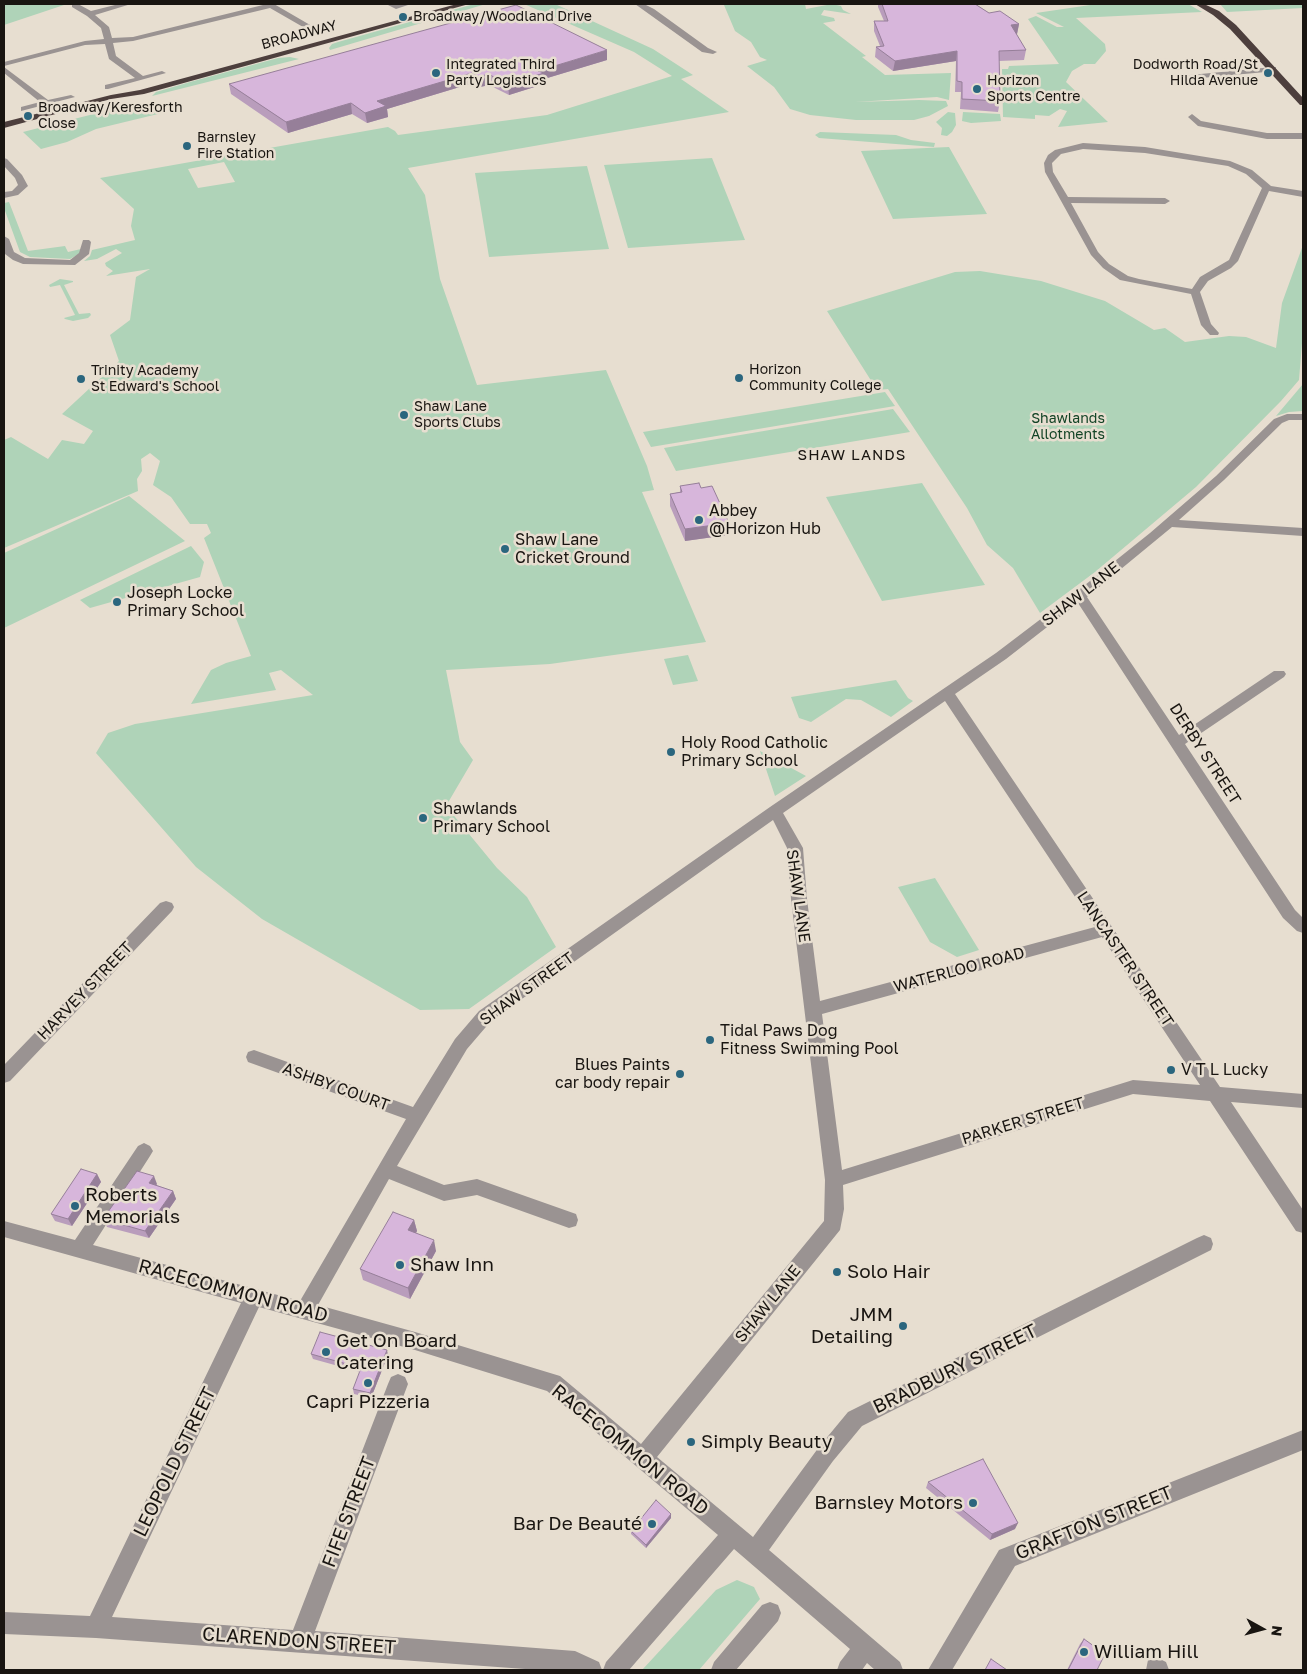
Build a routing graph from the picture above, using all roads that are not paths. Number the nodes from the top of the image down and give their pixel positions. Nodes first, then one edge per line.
1 (127, 4) edge
2 (270, 4) edge
3 (390, 4) edge
4 (465, 4) edge
5 (642, 4) edge
6 (1199, 4) edge
7 (1210, 4) edge
8 (75, 5) edge
9 (404, 5) edge
10 (1216, 13) junction
11 (90, 14) junction
12 (327, 29) dead end
13 (316, 31) junction
14 (297, 36) dead end
15 (110, 42) junction
16 (712, 52) dead end
17 (4, 64) edge
18 (1273, 68) junction
19 (4, 69) edge
20 (162, 73) dead end
21 (141, 78) junction
22 (1180, 78) dead end
23 (108, 87) dead end
24 (140, 92) junction
25 (71, 97) dead end
26 (46, 103) junction
27 (1303, 103) edge
28 (24, 109) dead end
29 (1192, 117) dead end
30 (4, 125) edge
31 (4, 132) edge
32 (1303, 136) edge
33 (4, 161) edge
34 (1268, 188) junction
35 (1303, 194) edge
36 (4, 195) edge
37 (1065, 200) junction
38 (1165, 201) dead end
39 (4, 239) edge
40 (86, 242) dead end
41 (1195, 292) junction
42 (1194, 326) dead end
43 (1303, 417) edge
44 (1168, 523) junction
45 (1303, 532) edge
46 (1080, 596) junction
47 (1279, 674) dead end
48 (947, 693) junction
49 (1177, 743) junction
50 (775, 811) junction
51 (166, 907) dead end
52 (1303, 928) edge
53 (1104, 930) junction
54 (813, 1010) junction
55 (254, 1057) dead end
56 (4, 1076) edge
57 (1216, 1093) junction
58 (1303, 1101) edge
59 (417, 1116) junction
60 (144, 1151) dead end
61 (384, 1169) junction
62 (834, 1180) junction
63 (569, 1220) dead end
64 (1303, 1225) edge
65 (4, 1229) edge
66 (1204, 1244) dead end
67 (79, 1249) junction
68 (254, 1297) junction
69 (305, 1310) junction
70 (398, 1384) dead end
71 (1303, 1440) edge
72 (642, 1458) junction
73 (733, 1534) junction
74 (755, 1552) junction
75 (770, 1613) dead end
76 (4, 1623) edge
77 (96, 1627) junction
78 (300, 1641) junction
79 (865, 1648) junction
80 (591, 1670) edge
81 (614, 1670) edge
82 (722, 1670) edge
83 (848, 1670) edge
84 (892, 1670) edge
85 (939, 1670) edge

1 - 11 street
2 - 13 street
2 - 15 street
3 - 9 street
4 - 24 highway, BROADWAY
5 - 16 street
6 - 10 highway
7 - 10 highway
8 - 11 street
10 - 18 highway
11 - 15 street
12 - 13 street
13 - 14 street
15 - 17 street
15 - 21 street
18 - 22 street
18 - 27 highway
19 - 26 street
20 - 21 street
21 - 23 street
24 - 30 highway, BROADWAY
24 - 31 highway, BROADWAY
25 - 26 street
26 - 28 street
29 - 32 street
33 - 36 street
34 - 35 street
34 - 37 street
34 - 41 street
37 - 38 street
37 - 41 street
39 - 40 street
41 - 42 street
43 - 44 street, SHAW LANE
44 - 45 street
44 - 46 street, SHAW LANE
46 - 48 street, SHAW LANE
46 - 49 street, DERBY STREET
47 - 49 street
48 - 50 street, SHAW LANE
48 - 53 street, LANCASTER STREET
49 - 52 street, DERBY STREET
50 - 54 street, SHAW LANE
50 - 59 street, SHAW STREET
51 - 56 street, HARVEY STREET
53 - 54 street, WATERLOO ROAD
53 - 57 street, LANCASTER STREET
54 - 62 street, SHAW LANE
55 - 59 street, ASHBY COURT
57 - 58 street, PARKER STREET
57 - 62 street, PARKER STREET
57 - 64 street, LANCASTER STREET
59 - 61 street, SHAW STREET
60 - 67 street
61 - 63 street
61 - 69 street, SHAW STREET
62 - 72 street, SHAW LANE
65 - 67 street, RACECOMMON ROAD
66 - 74 street, BRADBURY STREET
67 - 68 street, RACECOMMON ROAD
68 - 69 street, RACECOMMON ROAD
68 - 77 street, LEOPOLD STREET
69 - 72 street, RACECOMMON ROAD
70 - 78 street, FIFE STREET
71 - 85 street, GRAFTON STREET
72 - 73 street, RACECOMMON ROAD
73 - 74 street, RACECOMMON ROAD
73 - 81 street
74 - 79 street, RACECOMMON ROAD
75 - 82 street
76 - 77 street, CLARENDON STREET
77 - 78 street, CLARENDON STREET
78 - 80 street, CLARENDON STREET
79 - 83 street
79 - 84 street, RACECOMMON ROAD

